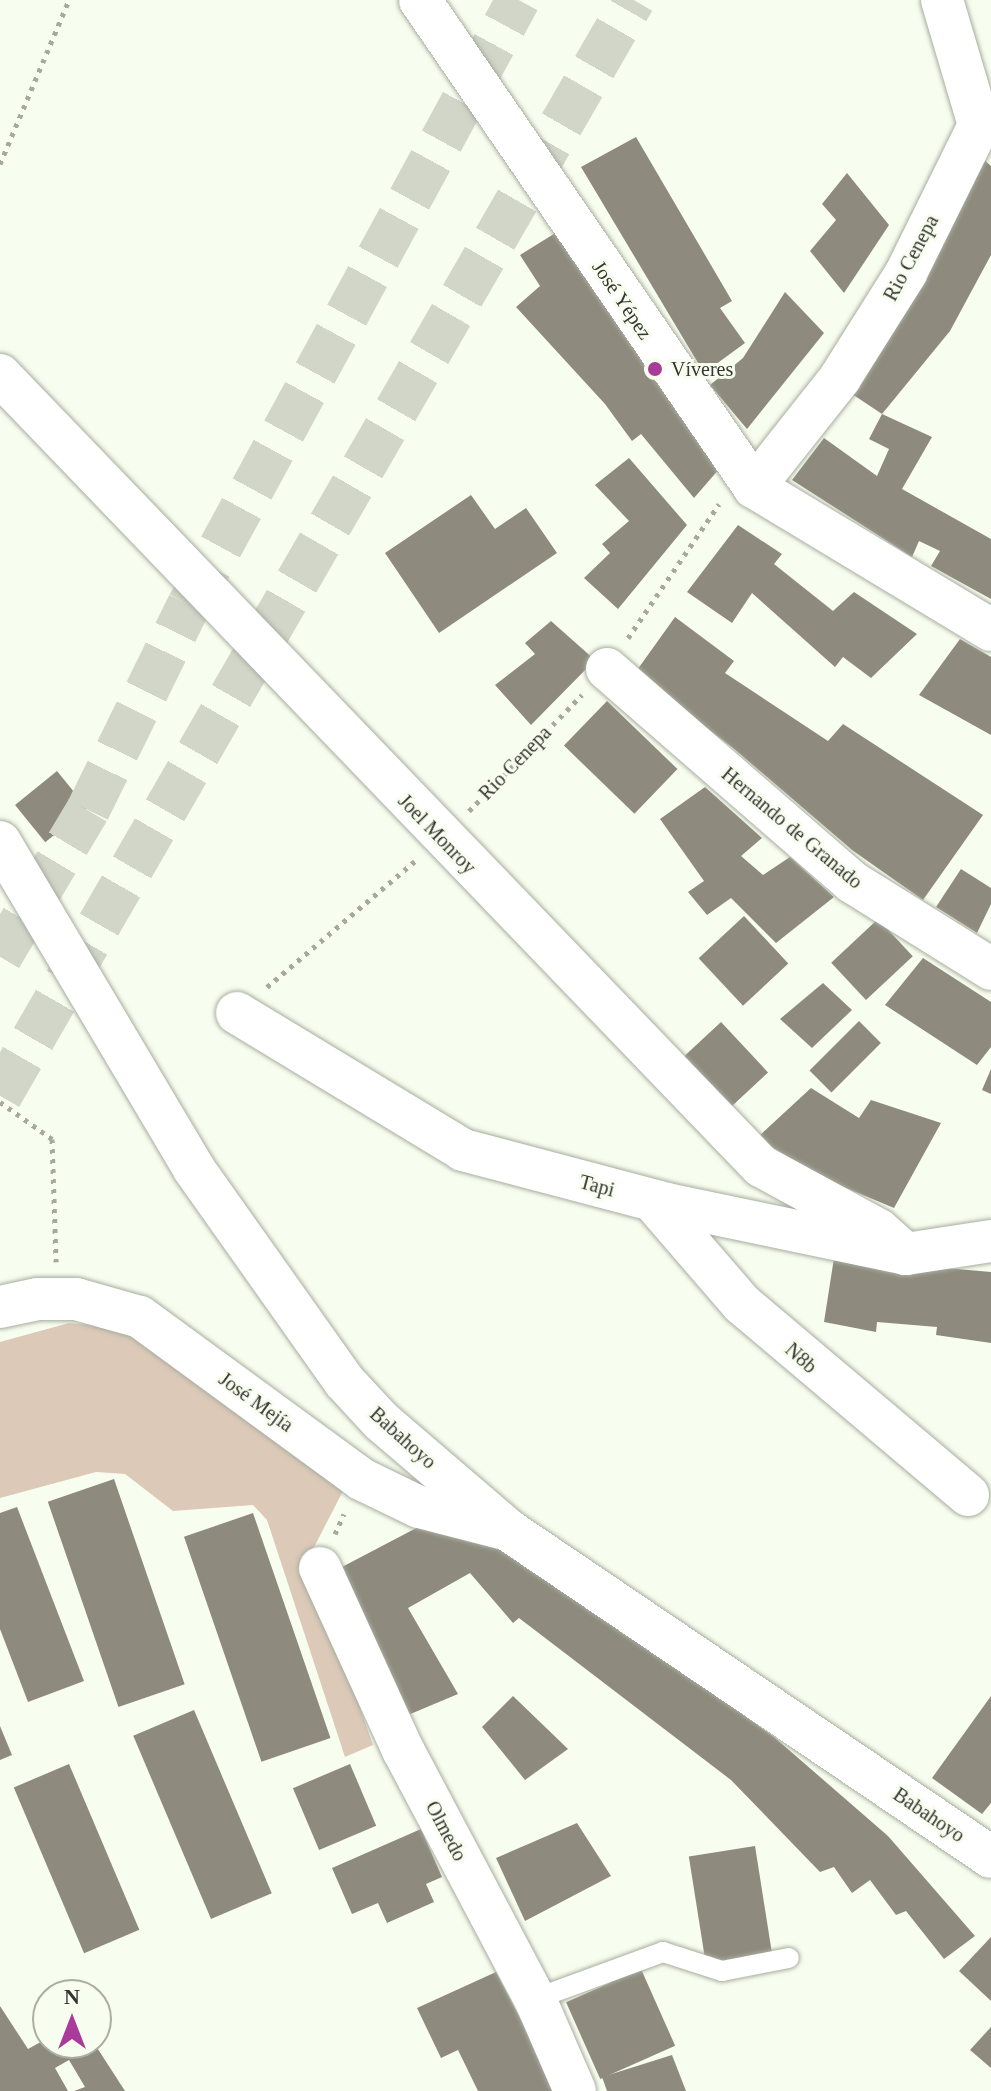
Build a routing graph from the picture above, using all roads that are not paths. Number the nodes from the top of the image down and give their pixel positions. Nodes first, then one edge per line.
1 (420, 0) edge
2 (942, 0) edge
3 (985, 131) edge
4 (0, 375) edge
5 (738, 493) junction
6 (991, 630) edge
7 (607, 669) road end
8 (0, 842) edge
9 (991, 969) edge
10 (251, 1001) road end
11 (653, 1201) junction
12 (991, 1241) edge
13 (906, 1254) junction
14 (0, 1307) edge
15 (968, 1495) dead end
16 (508, 1530) junction
17 (320, 1568) road end
18 (991, 1857) edge
19 (789, 1958) dead end
20 (535, 1999) junction
21 (575, 2091) edge

1 - 5 street, José Yépez
2 - 3 street, Rio Cenepa
3 - 5 street, Rio Cenepa
4 - 13 street, Joel Monroy
5 - 6 street, José Yépez
7 - 9 street, Hernando de Granado
8 - 16 street, Babahoyo
10 - 11 street, Tapi
11 - 13 street, Tapi
11 - 15 street, N8b
12 - 13 street, Tapi
14 - 16 street, José Mejía
16 - 18 street, Babahoyo
17 - 20 street, Olmedo
19 - 20 lane
20 - 21 street, Olmedo

